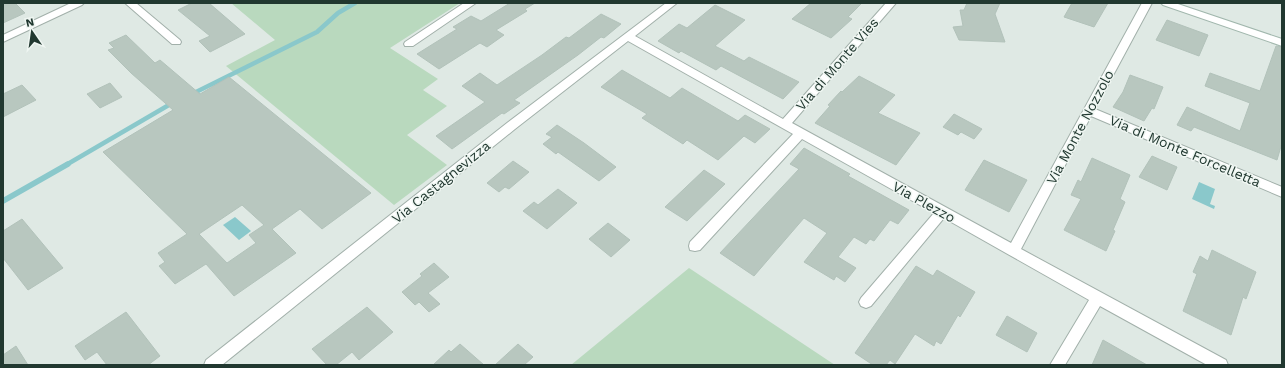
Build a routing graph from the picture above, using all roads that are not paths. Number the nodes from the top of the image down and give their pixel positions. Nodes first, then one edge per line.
1 (79, 3) edge
2 (130, 3) edge
3 (471, 3) edge
4 (672, 3) edge
5 (891, 3) edge
6 (1147, 3) edge
7 (1166, 3) edge
8 (628, 37) junction
9 (3, 39) edge
10 (176, 42) dead end
11 (1282, 43) edge
12 (409, 44) dead end
13 (1089, 111) junction
14 (784, 125) junction
15 (800, 134) junction
16 (1282, 192) edge
17 (942, 212) junction
18 (695, 246) dead end
19 (1013, 251) junction
20 (1097, 298) junction
21 (866, 302) dead end
22 (212, 365) edge
23 (1057, 365) edge
24 (1221, 365) edge

1 - 9 street
2 - 10 street
3 - 12 street
4 - 8 street, Via Castagnevizza
5 - 14 street, Via di Monte Vies
6 - 13 street, Via Monte Nozzolo
7 - 11 street
8 - 14 street, Via Plezzo
8 - 22 street, Via Castagnevizza
13 - 16 street, Via di Monte Forcelletta
13 - 19 street, Via Monte Nozzolo
14 - 15 street, Via Plezzo
15 - 17 street, Via Plezzo
15 - 18 street
17 - 19 street, Via Plezzo
17 - 21 street
19 - 20 street, Via Plezzo
20 - 23 street
20 - 24 street, Via Plezzo

